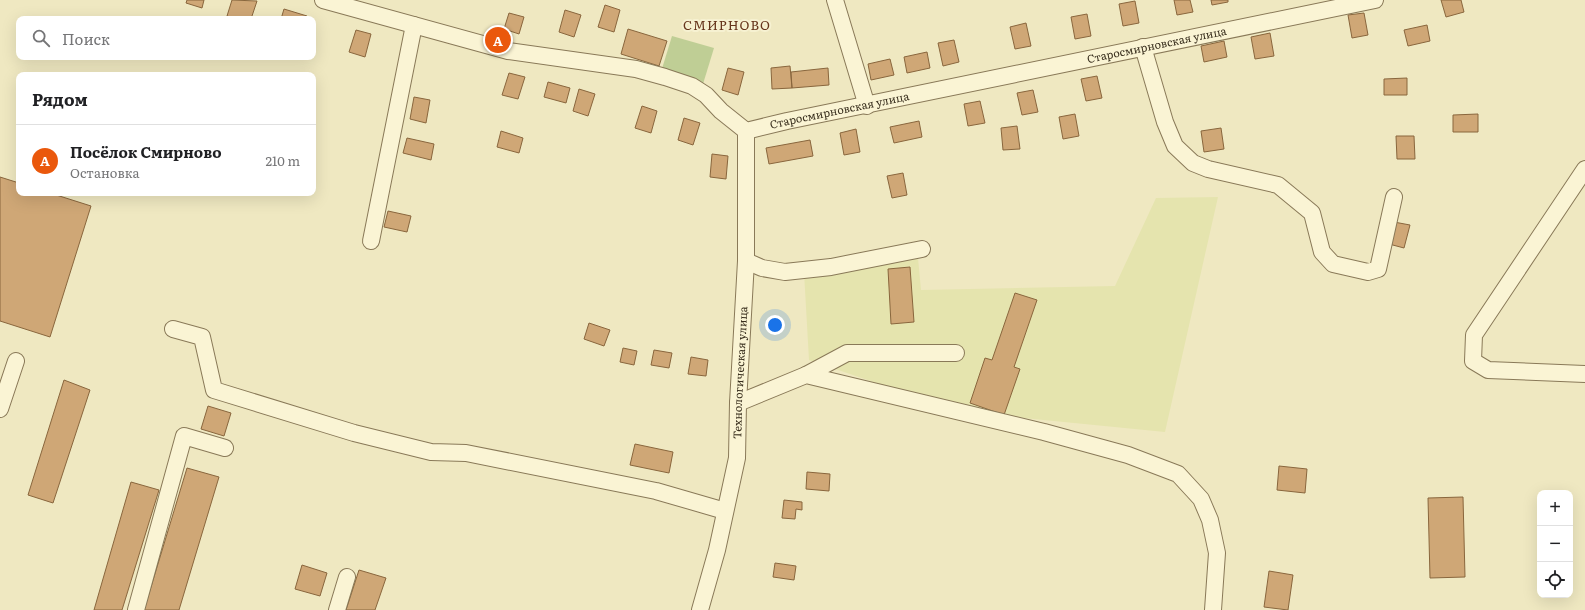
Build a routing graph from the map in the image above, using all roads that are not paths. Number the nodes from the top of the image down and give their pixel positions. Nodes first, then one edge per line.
1 (322, 0) edge
2 (834, 0) edge
3 (1375, 0) edge
4 (414, 25) junction
5 (1143, 47) junction
6 (867, 106) junction
7 (746, 131) junction
8 (1585, 169) edge
9 (1394, 197) dead end
10 (370, 240) dead end
11 (922, 249) dead end
12 (746, 261) junction
13 (173, 329) dead end
14 (956, 353) dead end
15 (16, 361) dead end
16 (1585, 374) edge
17 (806, 375) junction
18 (738, 403) junction
19 (0, 409) edge
20 (225, 448) dead end
21 (725, 511) junction
22 (347, 577) dead end
23 (136, 610) edge
24 (337, 610) edge
25 (700, 610) edge
26 (1214, 610) edge

1 - 4 street
2 - 6 street
3 - 5 street, Старосмирновская улица
4 - 7 street
4 - 10 street
5 - 6 street, Старосмирновская улица
5 - 9 street
6 - 7 street, Старосмирновская улица
7 - 12 street, Технологическая улица
8 - 16 street
11 - 12 street
12 - 18 street, Технологическая улица
13 - 21 street
14 - 17 street
15 - 19 street
17 - 18 street
17 - 26 street
18 - 21 street, Технологическая улица
20 - 23 street
21 - 25 street, Технологическая улица
22 - 24 street

